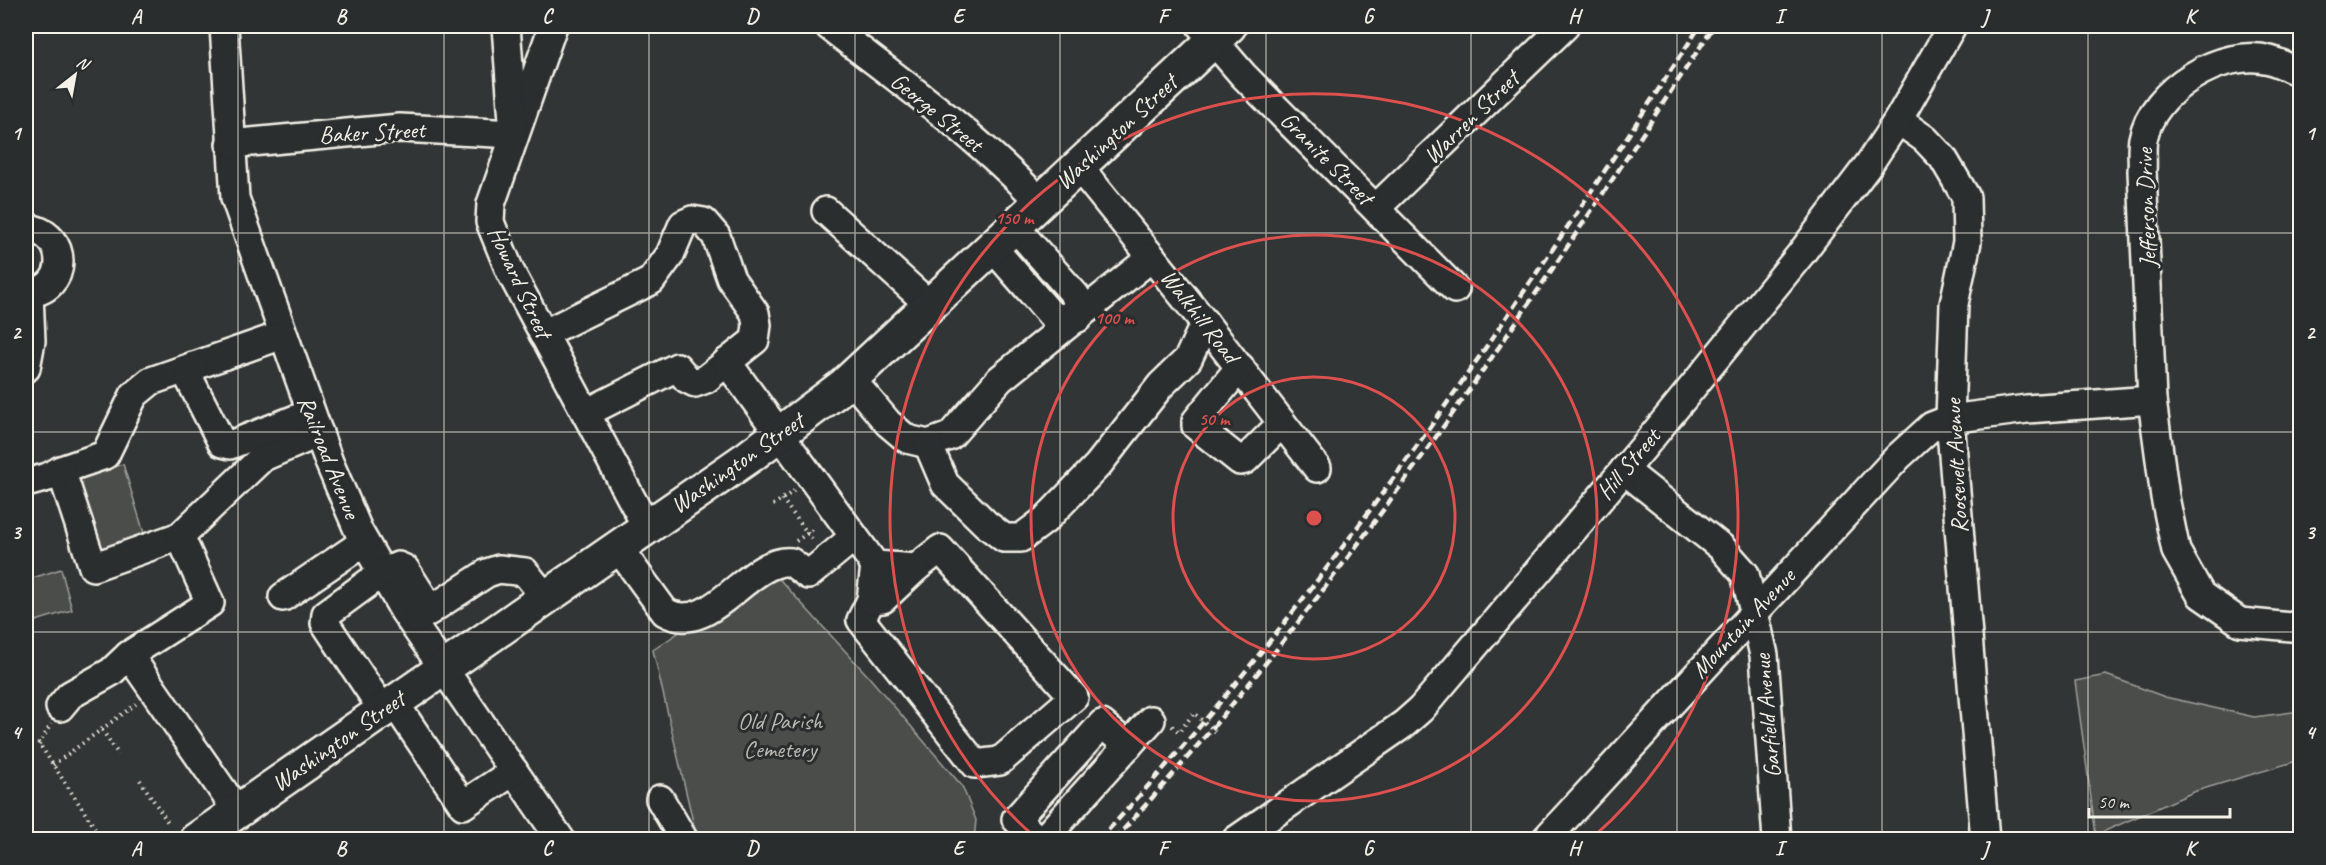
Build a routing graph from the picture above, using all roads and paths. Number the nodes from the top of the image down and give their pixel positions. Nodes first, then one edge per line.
1 (224, 26) edge
2 (506, 26) edge
3 (553, 26) edge
4 (829, 26) edge
5 (1565, 26) edge
6 (1953, 26) edge
7 (1215, 30) edge
8 (2301, 73) edge
9 (1898, 120) junction
10 (514, 134) junction
11 (230, 144) junction
12 (1078, 167) junction
13 (1041, 202) junction
14 (1376, 208) junction
15 (826, 211) dead end
16 (26, 228) edge
17 (1004, 238) junction
18 (1152, 257) junction
19 (1455, 289) dead end
20 (27, 293) edge
21 (931, 306) junction
22 (1078, 318) junction
23 (1205, 323) junction
24 (543, 334) junction
25 (283, 335) junction
26 (727, 362) junction
27 (193, 366) junction
28 (1240, 367) junction
29 (26, 368) edge
30 (851, 379) junction
31 (2152, 400) junction
32 (586, 413) junction
33 (1950, 419) junction
34 (315, 423) junction
35 (1282, 423) junction
36 (780, 434) junction
37 (928, 444) junction
38 (1317, 468) dead end
39 (61, 470) junction
40 (1624, 470) junction
41 (26, 483) edge
42 (782, 500) dead end
43 (646, 525) junction
44 (180, 537) junction
45 (854, 537) junction
46 (812, 539) dead end
47 (364, 542) junction
48 (617, 546) junction
49 (874, 565) junction
50 (916, 567) junction
51 (382, 573) junction
52 (283, 597) dead end
53 (545, 597) junction
54 (871, 600) junction
55 (1755, 610) junction
56 (421, 616) junction
57 (2301, 623) edge
58 (129, 655) junction
59 (444, 668) junction
60 (153, 690) junction
61 (388, 706) junction
62 (60, 707) dead end
63 (1194, 713) dead end
64 (1151, 720) dead end
65 (102, 730) junction
66 (1218, 734) dead end
67 (38, 742) dead end
68 (1128, 746) junction
69 (119, 754) dead end
70 (53, 765) junction
71 (514, 771) junction
72 (140, 780) dead end
73 (660, 799) dead end
74 (237, 811) junction
75 (183, 832) edge
76 (103, 840) edge
77 (561, 840) edge
78 (684, 840) edge
79 (1038, 840) edge
80 (1043, 840) edge
81 (1236, 840) edge
82 (1545, 840) edge
83 (1777, 840) edge
84 (1985, 840) edge

1 - 11 street, Railroad Avenue
2 - 10 street
3 - 10 street, Howard Street
4 - 13 street, George Street
5 - 14 street, Warren Street
6 - 9 street, Hill Street
7 - 12 main road, Washington Street
7 - 14 street, Granite Street
8 - 31 street, Jefferson Drive
9 - 33 street, Roosevelt Avenue
9 - 40 street, Hill Street
10 - 11 street, Baker Street
10 - 24 street, Howard Street
11 - 25 street, Railroad Avenue
12 - 13 main road, Washington Street
12 - 18 street, Walkhill Road
13 - 17 main road, Washington Street
14 - 19 street, Granite Street
15 - 21 street
16 - 20 street
17 - 21 main road, Washington Street
17 - 22 street
18 - 22 street
18 - 23 street, Walkhill Road
20 - 29 street
21 - 30 main road, Washington Street
22 - 37 street
23 - 28 street, Walkhill Road
23 - 37 street
24 - 26 street
24 - 32 street, Howard Street
25 - 27 street
25 - 34 street, Railroad Avenue
26 - 32 street
26 - 36 street
27 - 34 street
27 - 39 street
28 - 35 street, Walkhill Road
28 - 35 street
30 - 36 main road, Washington Street
30 - 37 street
31 - 33 street
31 - 57 street, Jefferson Drive
32 - 43 street, Howard Street
33 - 55 street, Mountain Avenue
33 - 84 street, Roosevelt Avenue
34 - 44 street
34 - 47 street, Railroad Avenue
35 - 38 street, Walkhill Road
36 - 43 main road, Washington Street
36 - 45 street
39 - 41 street
39 - 44 street
40 - 55 street, Garfield Avenue
40 - 81 street, Hill Street
42 - 46 path
43 - 48 main road, Washington Street
44 - 58 street
45 - 48 street
45 - 49 street
47 - 51 street, Railroad Avenue
47 - 52 street
48 - 53 main road, Washington Street
49 - 50 street
49 - 54 street
50 - 54 street
50 - 54 street
51 - 56 street, Railroad Avenue
51 - 61 street
53 - 56 street
53 - 59 main road, Washington Street
55 - 82 street, Mountain Avenue
55 - 83 street, Garfield Avenue
56 - 59 street, Railroad Avenue
58 - 60 street
58 - 62 street
59 - 61 main road, Washington Street
59 - 71 street, Railroad Avenue
60 - 65 path
60 - 74 street
61 - 71 street
61 - 74 main road, Washington Street
63 - 66 path
64 - 68 street
65 - 69 path
65 - 70 path
67 - 70 path
68 - 79 street
68 - 80 street
70 - 76 path
71 - 77 street, Railroad Avenue
72 - 75 path
73 - 78 street
74 - 75 main road, Washington Street

